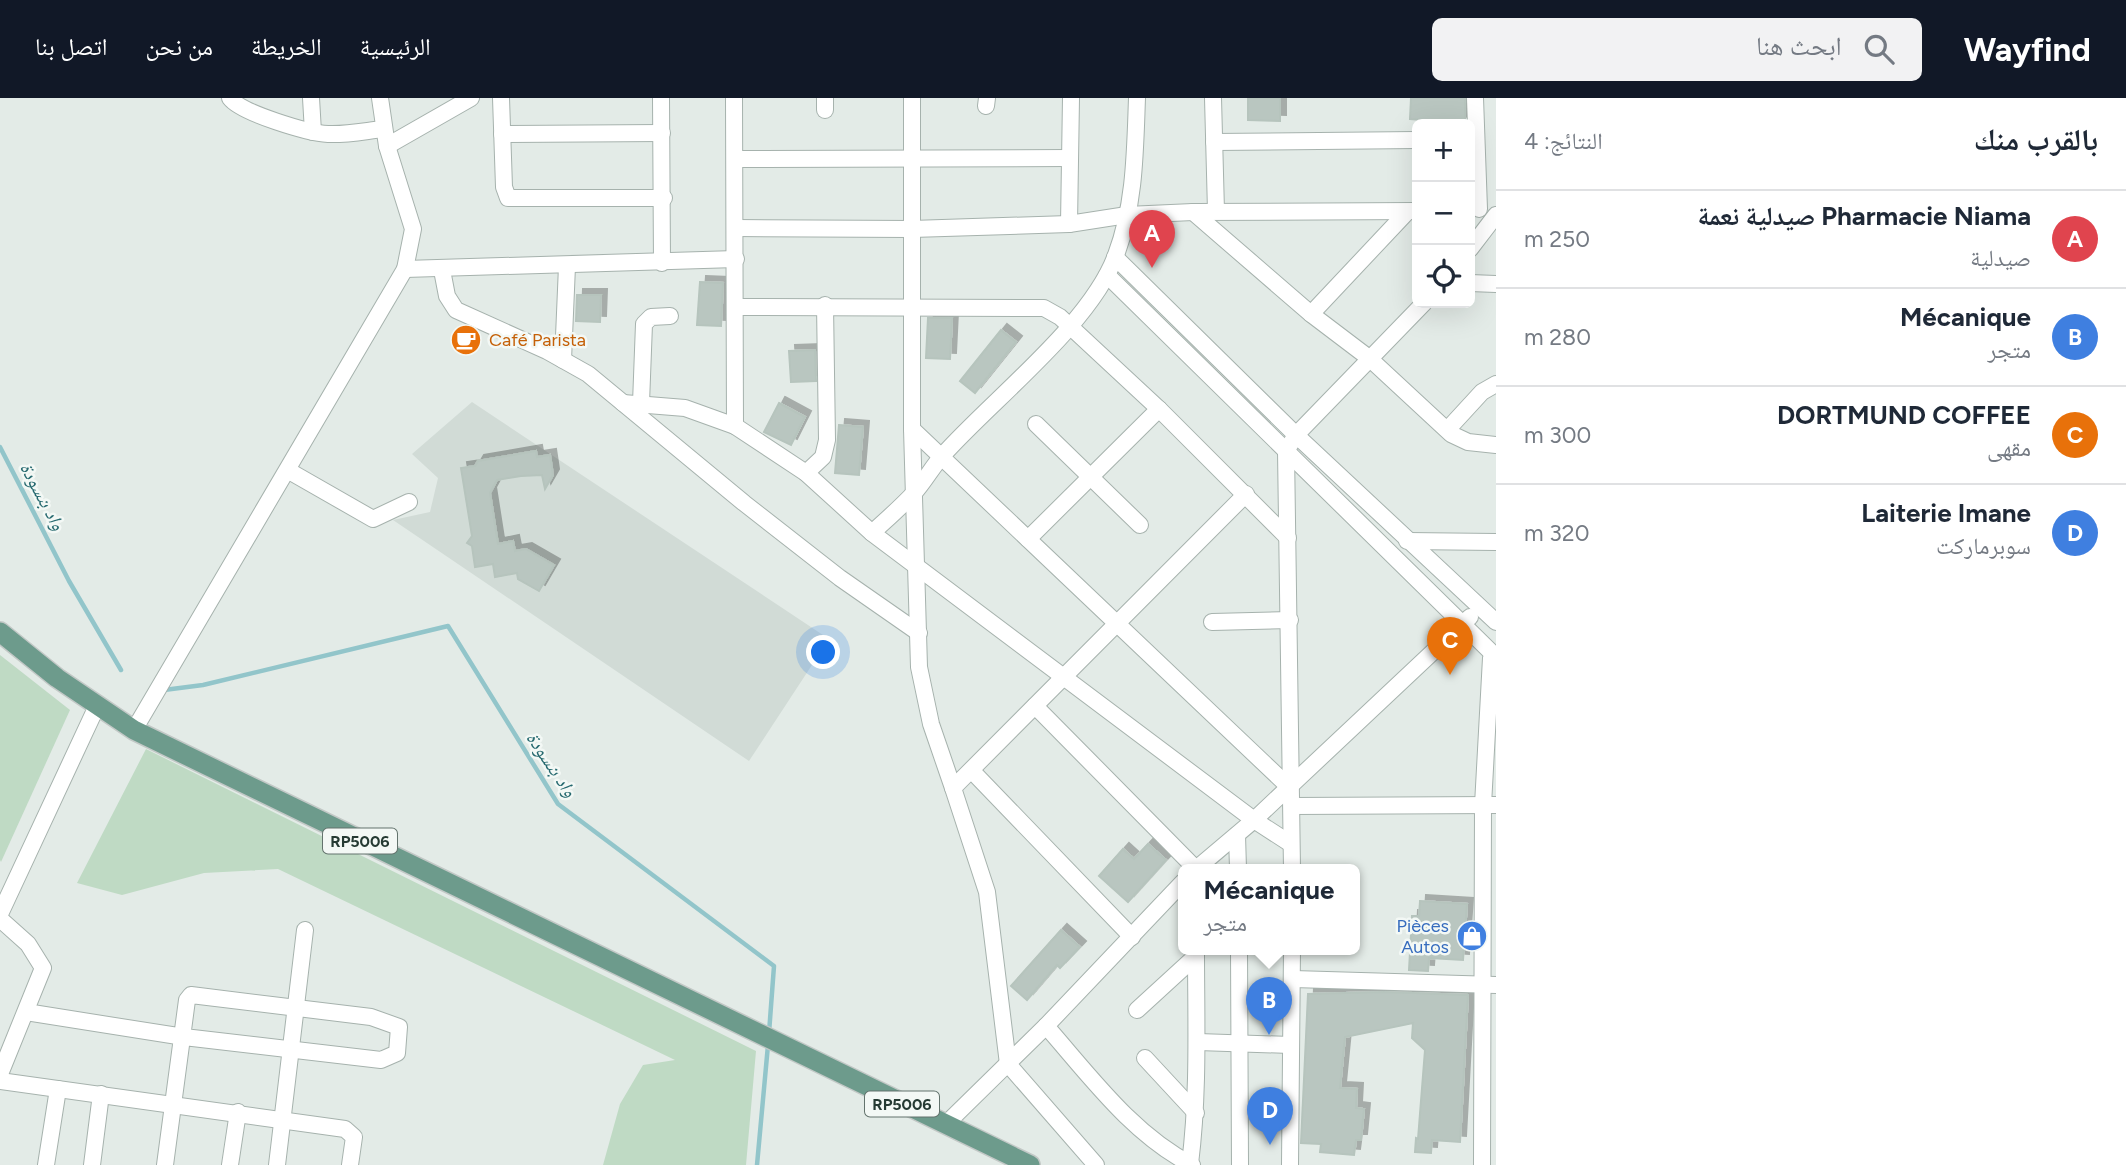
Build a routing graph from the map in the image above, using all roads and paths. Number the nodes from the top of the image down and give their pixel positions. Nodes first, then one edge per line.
1 (230, 98) edge
2 (311, 98) edge
3 (380, 98) edge
4 (471, 98) edge
5 (501, 98) edge
6 (661, 98) edge
7 (734, 98) edge
8 (912, 98) edge
9 (1071, 98) edge
10 (1137, 98) edge
11 (1213, 98) edge
12 (1475, 98) edge
13 (1473, 119) edge
14 (383, 129) junction
15 (313, 132) junction
16 (662, 133) junction
17 (502, 134) junction
18 (1412, 140) edge
19 (1214, 142) junction
20 (387, 146) junction
21 (1070, 158) junction
22 (736, 159) junction
23 (913, 159) junction
24 (664, 198) junction
25 (1475, 209) edge
26 (1216, 211) junction
27 (1412, 211) edge
28 (1193, 212) junction
29 (1496, 213) edge
30 (1127, 215) junction
31 (1069, 224) junction
32 (736, 228) junction
33 (912, 229) junction
34 (1473, 245) edge
35 (1115, 257) junction
36 (736, 260) junction
37 (662, 263) junction
38 (567, 266) junction
39 (405, 270) junction
40 (442, 270) junction
41 (1107, 275) junction
42 (1475, 283) edge
43 (1496, 284) edge
44 (825, 305) junction
45 (736, 307) junction
46 (914, 307) junction
47 (1418, 308) edge
48 (1311, 314) junction
49 (670, 316) dead end
50 (1068, 327) junction
51 (1369, 358) junction
52 (563, 360) junction
53 (1496, 384) edge
54 (622, 403) junction
55 (641, 403) junction
56 (1159, 409) junction
57 (1036, 424) dead end
58 (735, 426) junction
59 (912, 429) junction
60 (1448, 429) junction
61 (1296, 435) junction
62 (1496, 445) edge
63 (1286, 451) junction
64 (941, 457) junction
65 (289, 471) junction
66 (806, 473) junction
67 (1090, 477) junction
68 (915, 492) junction
69 (1246, 494) junction
70 (409, 502) dead end
71 (1140, 525) dead end
72 (872, 533) junction
73 (1288, 538) junction
74 (1028, 539) junction
75 (1407, 541) junction
76 (1496, 542) edge
77 (917, 568) junction
78 (1480, 608) junction
79 (1290, 620) junction
80 (1115, 622) junction
81 (1212, 622) dead end
82 (1496, 622) edge
83 (1461, 623) junction
84 (0, 632) edge
85 (919, 634) junction
86 (1493, 652) edge
87 (1062, 675) junction
88 (97, 706) junction
89 (1035, 706) junction
90 (134, 730) junction
91 (972, 771) junction
92 (1290, 784) junction
93 (953, 788) junction
94 (1490, 805) edge
95 (1292, 806) junction
96 (1254, 820) junction
97 (1237, 835) junction
98 (1292, 844) junction
99 (1191, 864) edge
100 (1202, 864) edge
101 (1238, 864) edge
102 (1292, 864) edge
103 (1178, 888) edge
104 (0, 916) edge
105 (305, 930) dead end
106 (1132, 937) junction
107 (1194, 955) edge
108 (1196, 955) edge
109 (1239, 955) edge
110 (1292, 955) edge
111 (1293, 979) junction
112 (1489, 985) edge
113 (296, 1008) junction
114 (1137, 1010) dead end
115 (26, 1012) junction
116 (1046, 1026) junction
117 (184, 1037) junction
118 (1198, 1042) junction
119 (1240, 1043) junction
120 (1290, 1045) junction
121 (290, 1051) junction
122 (1145, 1058) dead end
123 (1008, 1064) junction
124 (0, 1074) edge
125 (0, 1081) edge
126 (58, 1089) junction
127 (102, 1094) junction
128 (174, 1104) junction
129 (238, 1112) junction
130 (1196, 1113) junction
131 (282, 1118) junction
132 (945, 1125) junction
133 (1191, 1164) edge
134 (46, 1165) edge
135 (92, 1165) edge
136 (165, 1165) edge
137 (230, 1165) edge
138 (277, 1165) edge
139 (350, 1165) edge
140 (1030, 1165) edge
141 (1096, 1165) edge
142 (1240, 1165) edge
143 (1290, 1165) edge
144 (1482, 1165) edge

1 - 15 street
2 - 15 street
3 - 14 street
4 - 20 street
5 - 17 street
6 - 16 street
7 - 22 street
8 - 23 street
9 - 21 street
10 - 30 street
11 - 19 street
12 - 13 street
14 - 15 street
14 - 20 street
16 - 17 street
16 - 24 street
17 - 24 street
18 - 19 street
19 - 26 street
20 - 39 street
21 - 23 street
21 - 31 street
22 - 23 street
22 - 32 street
23 - 33 street
24 - 37 street
25 - 29 street
26 - 27 street
26 - 28 street
27 - 48 street
28 - 30 street
28 - 48 street
29 - 34 street
30 - 31 street
30 - 35 street
31 - 33 street
32 - 33 street
32 - 36 street
33 - 46 street
35 - 41 street
35 - 61 street
36 - 37 street
36 - 45 street
37 - 38 street
38 - 40 street
38 - 52 street
39 - 40 street
39 - 65 street
40 - 52 street
41 - 50 street
41 - 63 street
42 - 43 street
44 - 45 street
44 - 46 street
44 - 66 street
45 - 58 street
46 - 50 street
46 - 59 street
47 - 51 street
48 - 51 street
49 - 55 street
50 - 56 street
50 - 64 street
51 - 60 street
51 - 61 street
52 - 54 street
53 - 60 street
54 - 55 street
54 - 85 street
55 - 58 street
56 - 67 street
56 - 69 street
57 - 67 street
58 - 66 street
59 - 64 street
59 - 68 street
60 - 62 street
61 - 63 street
61 - 75 street
63 - 73 street
63 - 83 street
64 - 68 street
64 - 74 street
65 - 70 street
65 - 90 street
66 - 72 street
67 - 71 street
67 - 74 street
68 - 72 street
68 - 77 street
69 - 73 street
69 - 80 street
72 - 77 street
73 - 79 street
74 - 80 street
75 - 76 street
75 - 78 street
77 - 85 street
77 - 87 street
78 - 82 street
78 - 83 street
79 - 81 street
79 - 92 street
80 - 87 street
80 - 92 street
83 - 86 street
83 - 92 street
84 - 88 main road, RP5006
85 - 93 street
86 - 94 street
87 - 89 street
87 - 96 street
88 - 90 main road, RP5006
88 - 104 street
89 - 91 street
89 - 99 street
90 - 132 main road, RP5006
91 - 93 street
91 - 106 street
92 - 95 street
92 - 96 street
93 - 123 street
94 - 95 street
94 - 112 street
95 - 98 street
96 - 97 street
96 - 98 street
97 - 100 street
97 - 101 street
98 - 102 street
103 - 106 street
104 - 115 street
105 - 113 street
106 - 116 street
107 - 114 street
108 - 118 street
109 - 119 street
110 - 111 street
111 - 112 street
111 - 120 street
112 - 144 street
113 - 117 street
113 - 121 street
113 - 121 street
115 - 117 street
115 - 124 street
116 - 123 street
116 - 133 street
117 - 121 street
117 - 128 street
118 - 119 street
118 - 130 street
119 - 120 street
119 - 142 street
120 - 143 street
121 - 131 street
122 - 130 street
123 - 132 street
123 - 141 street
125 - 126 street
126 - 127 street
126 - 134 street
127 - 128 street
127 - 135 street
128 - 129 street
128 - 136 street
129 - 131 street
129 - 137 street
130 - 133 street
131 - 138 street
131 - 139 street
132 - 140 main road, RP5006

